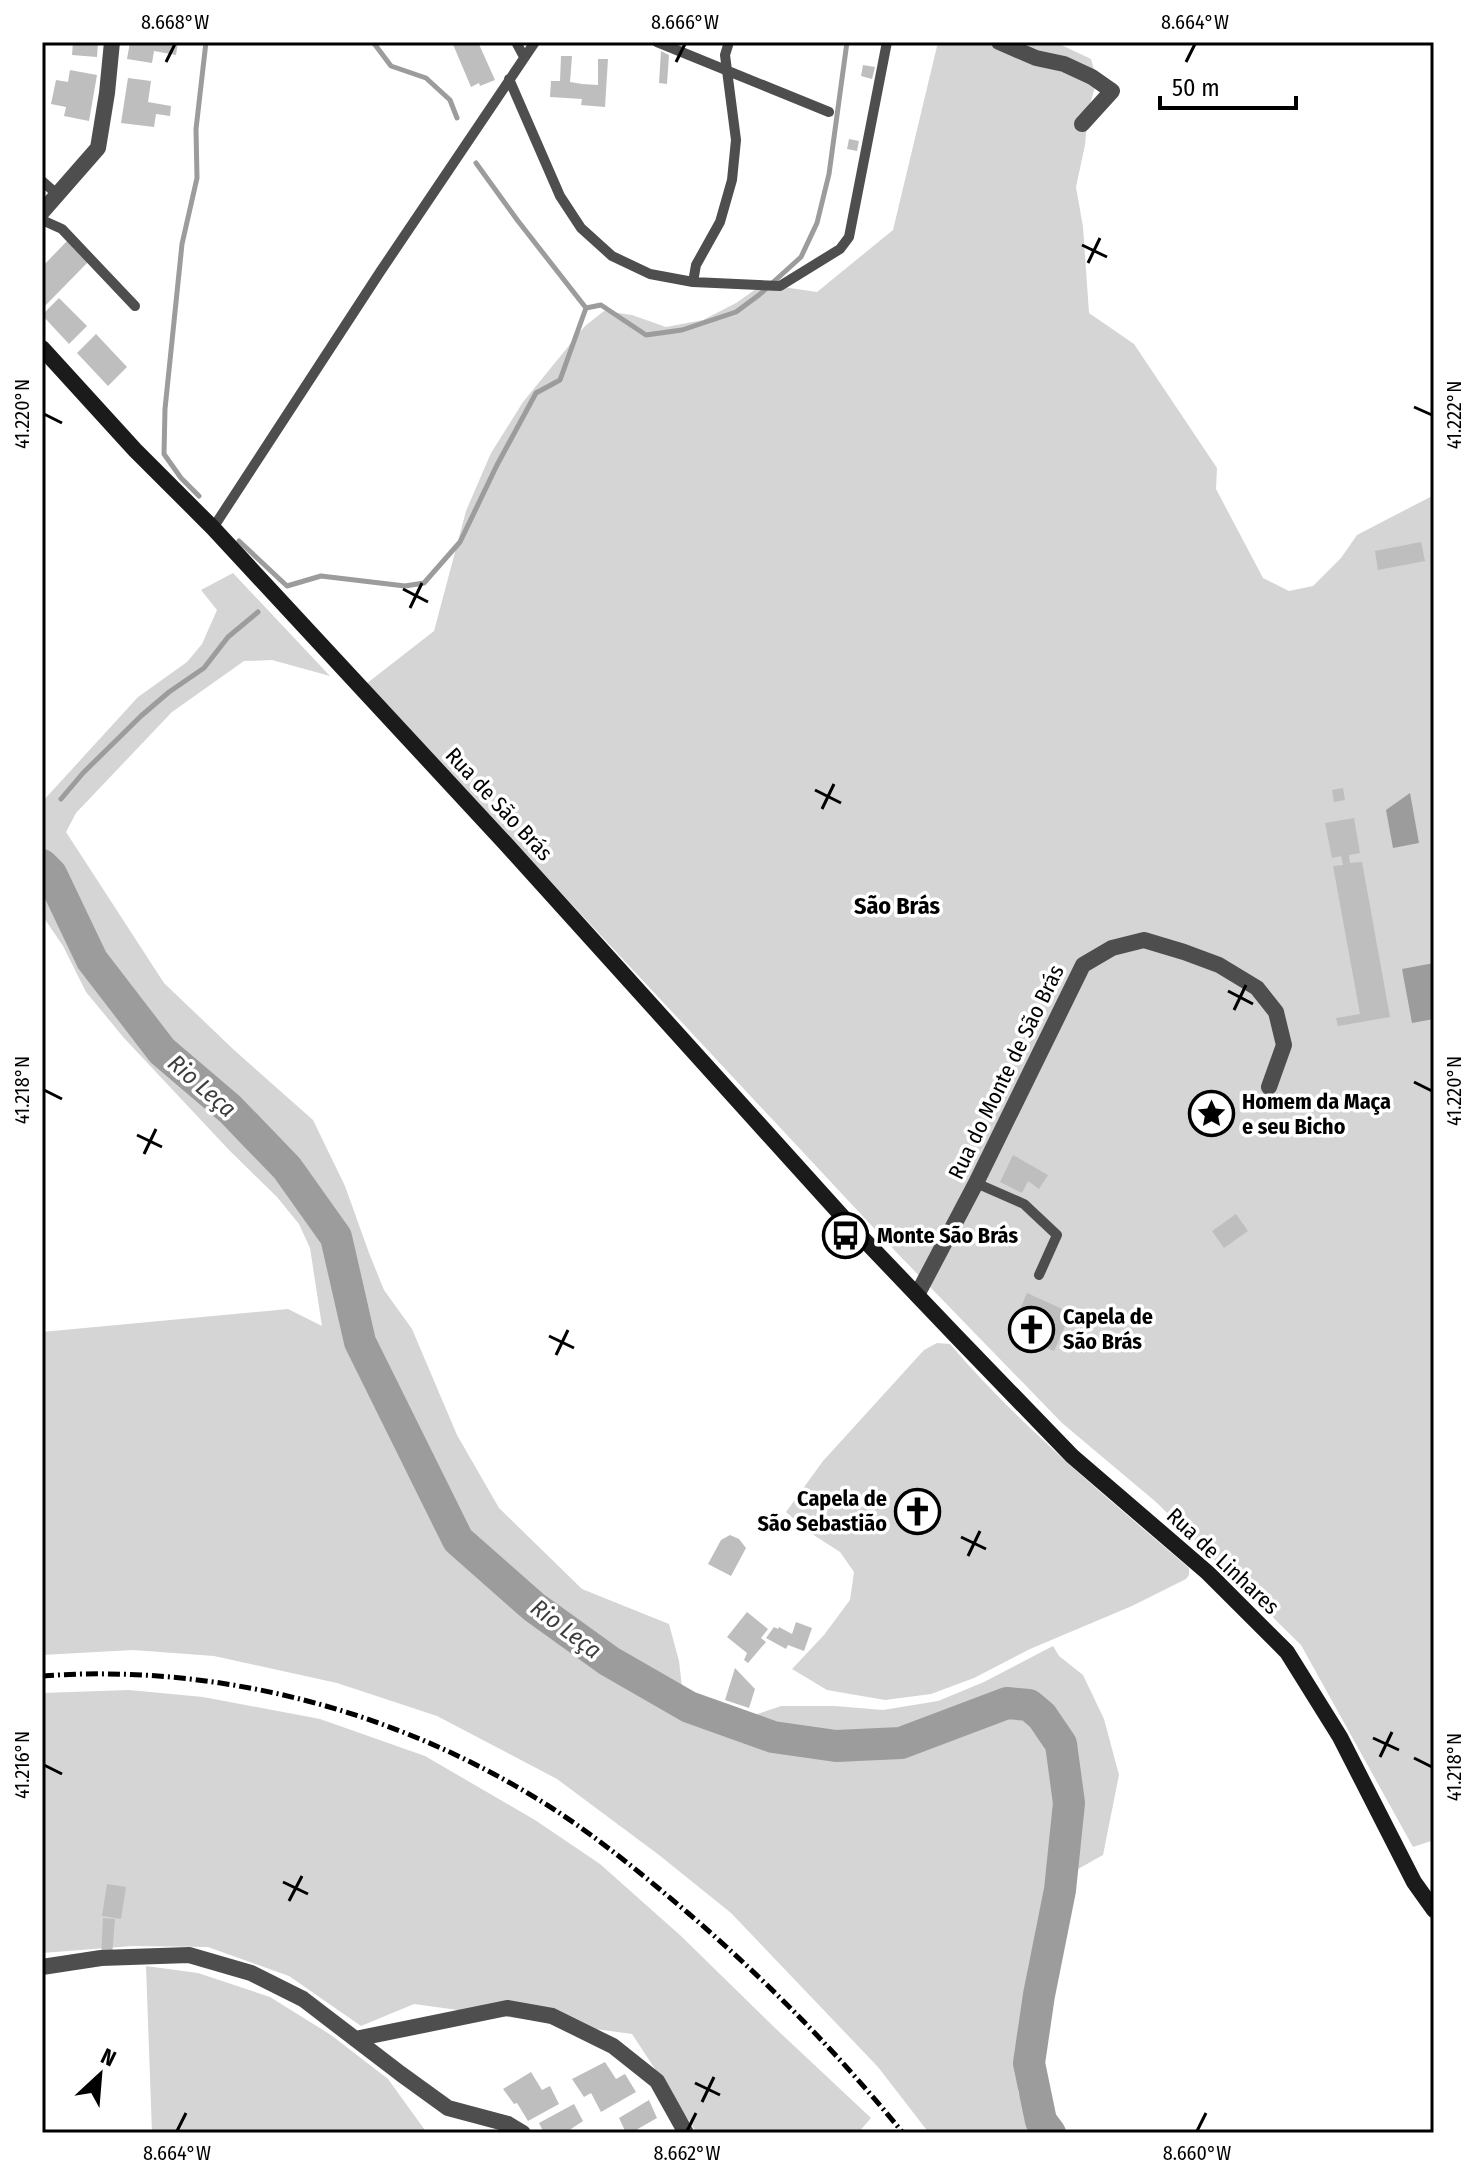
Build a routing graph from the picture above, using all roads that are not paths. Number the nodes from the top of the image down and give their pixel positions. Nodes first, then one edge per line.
1 (112, 42) edge
2 (516, 42) edge
3 (535, 42) edge
4 (657, 42) edge
5 (729, 42) edge
6 (887, 42) edge
7 (999, 42) edge
8 (524, 57) junction
9 (726, 70) junction
10 (509, 79) junction
11 (829, 112) dead end
12 (1082, 124) dead end
13 (42, 181) edge
14 (58, 195) junction
15 (42, 212) edge
16 (42, 220) edge
17 (693, 282) junction
18 (135, 306) dead end
19 (42, 348) edge
20 (213, 528) junction
21 (1269, 1087) dead end
22 (976, 1183) junction
23 (1039, 1275) dead end
24 (917, 1295) junction
25 (1434, 1910) edge
26 (42, 1967) edge
27 (355, 2039) junction
28 (523, 2133) edge
29 (686, 2133) edge

1 - 14 street
2 - 8 lane
3 - 8 lane
4 - 9 lane
5 - 9 lane
6 - 17 lane
7 - 12 street
8 - 10 lane
9 - 11 lane
9 - 17 lane
10 - 17 lane
10 - 20 lane
13 - 14 lane
14 - 15 street
16 - 18 lane
19 - 20 main road, Rua de São Brás
20 - 24 main road, Rua de São Brás
21 - 22 street, Rua do Monte de São Brás
22 - 23 lane
22 - 24 street, Rua do Monte de São Brás
24 - 25 main road, Rua de Linhares
26 - 27 street
27 - 28 street
27 - 29 street

